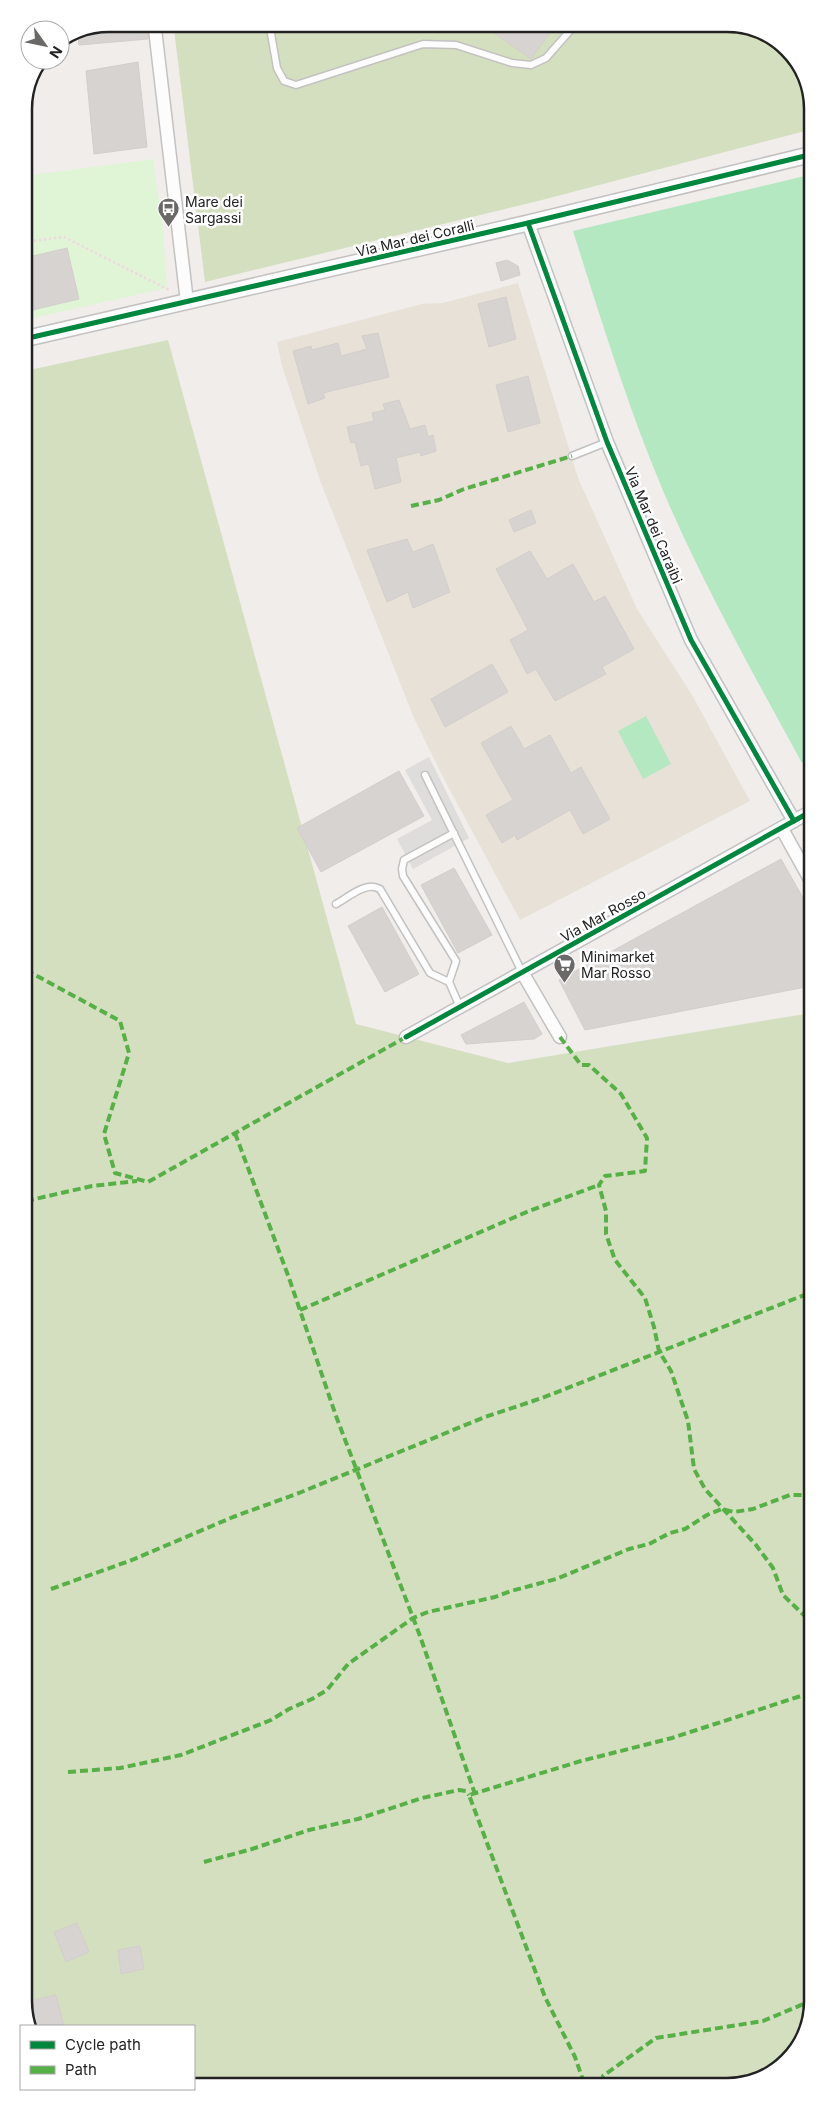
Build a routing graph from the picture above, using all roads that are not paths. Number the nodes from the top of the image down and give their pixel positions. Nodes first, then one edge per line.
1 (155, 32) edge
2 (271, 32) edge
3 (569, 33) edge
4 (804, 156) edge
5 (528, 223) junction
6 (186, 300) junction
7 (33, 337) edge
8 (607, 442) junction
9 (572, 456) dead end
10 (425, 774) dead end
11 (804, 817) edge
12 (804, 819) edge
13 (782, 828) junction
14 (454, 833) junction
15 (804, 868) edge
16 (336, 904) dead end
17 (522, 972) junction
18 (449, 982) junction
19 (460, 1007) junction
20 (406, 1037) dead end
21 (560, 1037) dead end

1 - 6 street
2 - 3 lane
4 - 5 street, Via Mar dei Coralli
5 - 6 street, Via Mar dei Coralli
5 - 8 street, Via Mar dei Caraibi
6 - 7 street, Via Mar dei Coralli
8 - 9 lane
8 - 11 street, Via Mar dei Caraibi
10 - 14 lane
12 - 13 street, Via Mar Rosso
13 - 15 street
13 - 17 street, Via Mar Rosso
14 - 17 lane
14 - 18 lane
16 - 18 lane
17 - 19 street, Via Mar Rosso
17 - 21 street
18 - 19 lane
19 - 20 street, Via Mar Rosso

